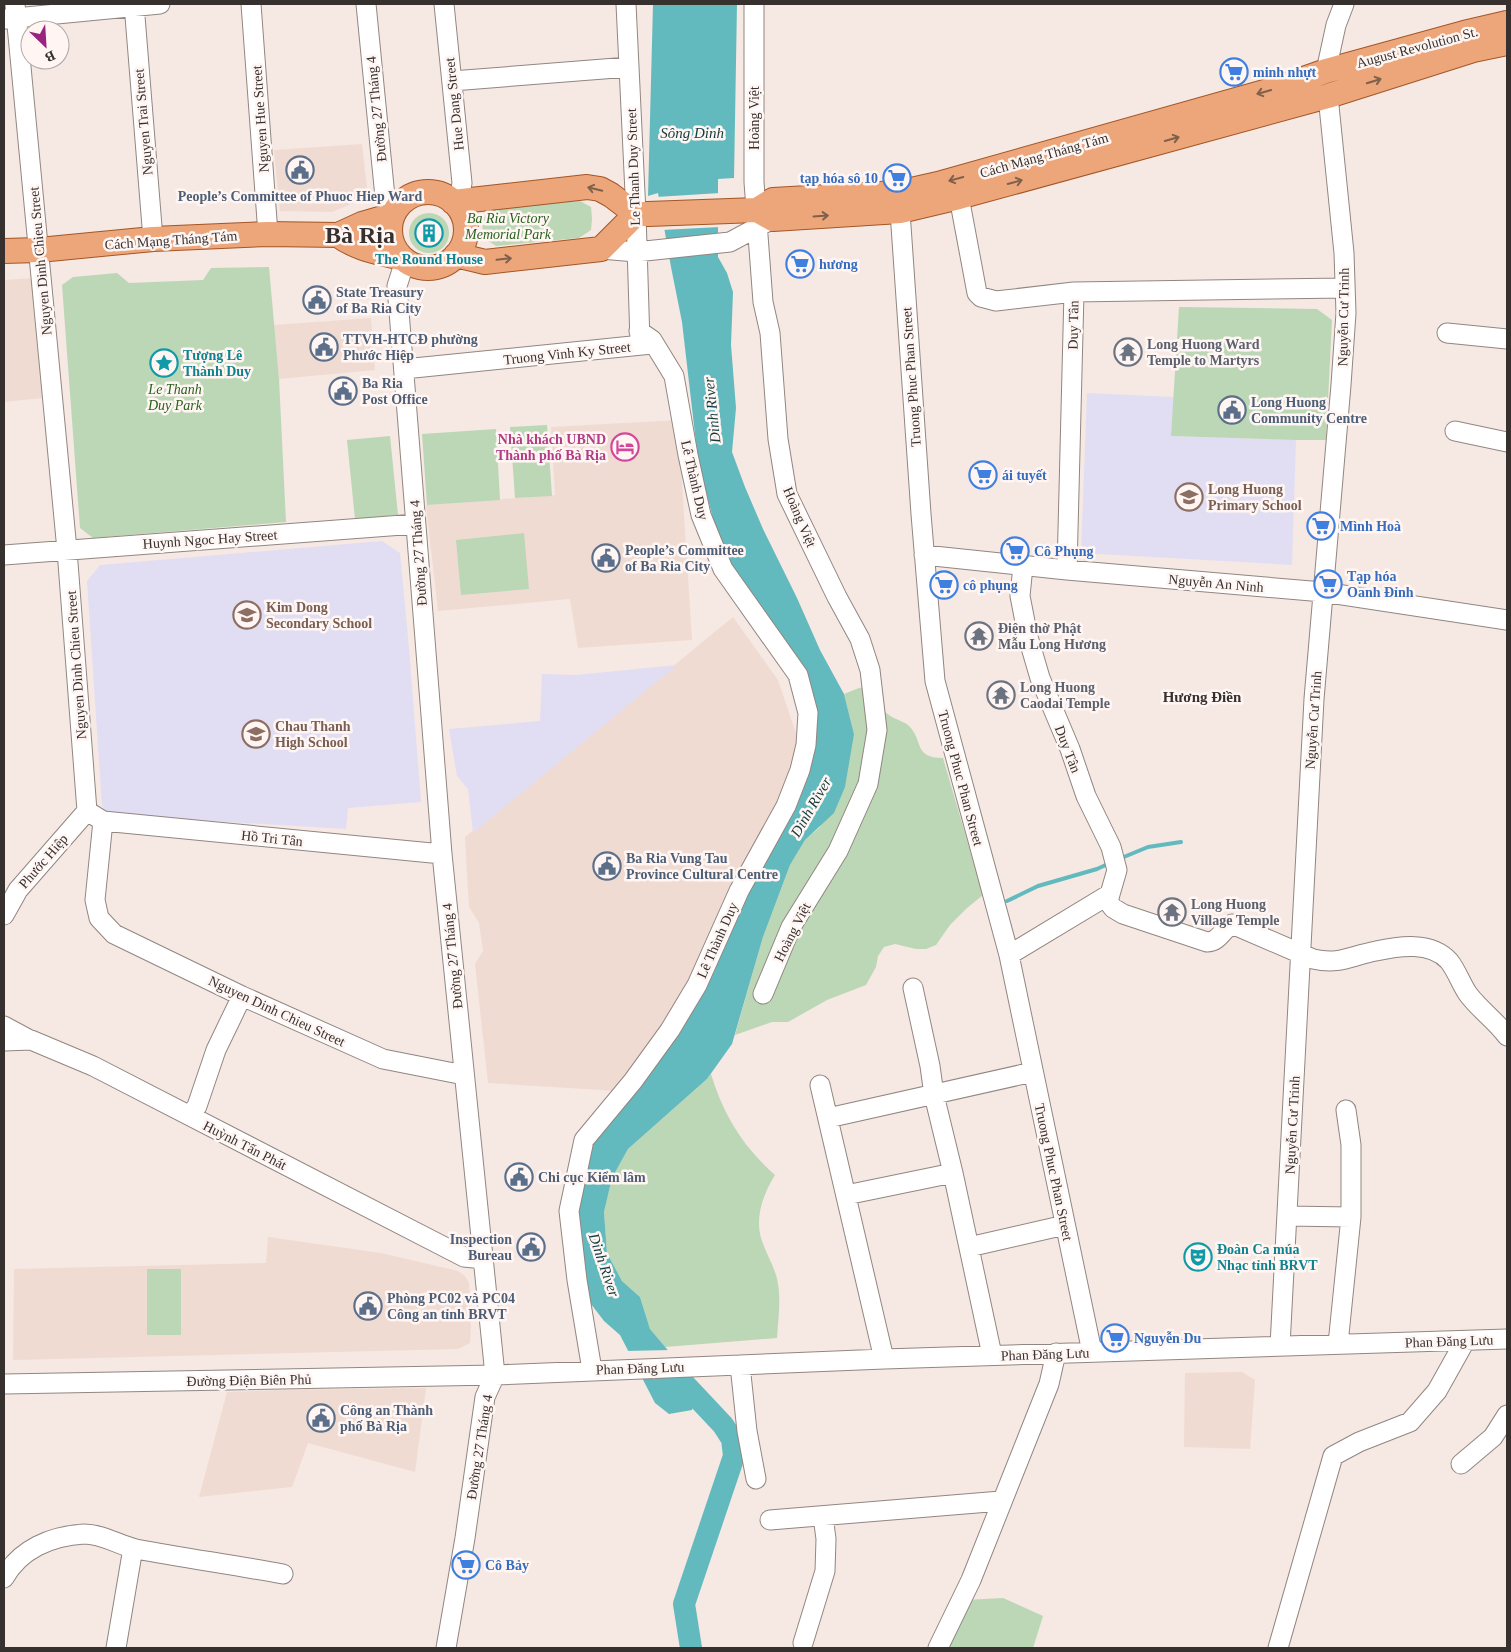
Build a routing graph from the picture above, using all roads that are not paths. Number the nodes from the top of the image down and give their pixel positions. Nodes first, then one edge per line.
1 (160, 4) edge
2 (251, 4) edge
3 (366, 4) edge
4 (444, 4) edge
5 (626, 4) edge
6 (754, 4) edge
7 (1344, 4) edge
8 (134, 5) edge
9 (12, 13) edge
10 (1507, 23) edge
11 (1507, 43) edge
12 (629, 67) junction
13 (1326, 71) junction
14 (452, 81) junction
15 (1328, 96) junction
16 (959, 198) junction
17 (453, 202) junction
18 (899, 202) junction
19 (396, 211) junction
20 (642, 214) junction
21 (762, 219) junction
22 (268, 234) junction
23 (338, 234) junction
24 (153, 240) junction
25 (601, 249) junction
26 (39, 250) junction
27 (4, 251) edge
28 (642, 251) junction
29 (456, 255) junction
30 (403, 259) junction
31 (1345, 288) junction
32 (1074, 292) junction
33 (1447, 333) dead end
34 (1507, 339) edge
35 (645, 340) junction
36 (404, 369) junction
37 (1455, 431) dead end
38 (1507, 442) edge
39 (416, 524) junction
40 (67, 550) junction
41 (4, 555) edge
42 (924, 555) junction
43 (1023, 566) junction
44 (1068, 570) junction
45 (1323, 592) junction
46 (1507, 620) edge
47 (95, 816) junction
48 (442, 854) junction
49 (1110, 894) junction
50 (4, 915) edge
51 (1300, 953) junction
52 (1008, 955) junction
53 (913, 988) dead end
54 (763, 994) dead end
55 (242, 996) junction
56 (4, 1026) edge
57 (1507, 1036) edge
58 (31, 1040) junction
59 (4, 1041) edge
60 (1033, 1072) junction
61 (464, 1075) junction
62 (820, 1085) dead end
63 (934, 1095) junction
64 (1346, 1110) dead end
65 (190, 1116) junction
66 (828, 1118) junction
67 (953, 1173) junction
68 (846, 1195) junction
69 (1287, 1216) junction
70 (1351, 1217) junction
71 (1065, 1225) junction
72 (969, 1247) junction
73 (484, 1259) junction
74 (1507, 1339) edge
75 (1465, 1340) junction
76 (1338, 1344) junction
77 (1280, 1346) junction
78 (1092, 1352) junction
79 (1056, 1353) junction
80 (992, 1355) junction
81 (884, 1359) junction
82 (738, 1365) junction
83 (587, 1370) junction
84 (495, 1374) junction
85 (4, 1384) edge
86 (1507, 1415) edge
87 (1461, 1464) dead end
88 (756, 1479) dead end
89 (1002, 1501) junction
90 (823, 1516) junction
91 (770, 1520) dead end
92 (133, 1548) junction
93 (283, 1574) dead end
94 (4, 1578) edge
95 (803, 1643) dead end
96 (116, 1648) edge
97 (446, 1648) edge
98 (938, 1648) edge
99 (1278, 1648) edge

1 - 8 street
2 - 22 street, Nguyen Hue Street
3 - 19 street, Đường 27 Tháng 4
4 - 14 street, Hue Dang Street
5 - 12 street, Le Thanh Duy Street
6 - 21 street, Hoàng Việt
7 - 13 street
8 - 9 street
8 - 24 street, Nguyen Trai Street
9 - 26 street, Nguyen Dinh Chieu Street
10 - 13 main road, August Revolution St.
15 -> 11 main road, August Revolution St.
12 - 14 street
12 - 20 street, Le Thanh Duy Street
13 - 15 main road
13 -> 18 main road, Cách Mạng Tháng Tám
14 - 17 street, Hue Dang Street
16 -> 15 main road, Cách Mạng Tháng Tám
15 - 31 street, Nguyễn Cư Trinh
16 - 18 main road, Cách Mạng Tháng Tám
16 - 32 street
17 - 19 main road
20 -> 17 main road
17 - 29 main road
18 - 21 main road, Cách Mạng Tháng Tám
18 - 42 street, Truong Phuc Phan Street
19 - 23 main road, Cách Mạng Tháng Tám
19 - 30 main road
20 - 21 main road, Cách Mạng Tháng Tám
20 - 25 main road
20 - 28 street, Le Thanh Duy Street
21 - 28 street, Cách Mạng Tháng Tám
21 - 54 street, Hoàng Việt
22 - 23 main road, Cách Mạng Tháng Tám
22 - 24 main road, Cách Mạng Tháng Tám
23 - 30 main road
24 - 26 main road, Cách Mạng Tháng Tám
25 - 28 street
29 -> 25 main road
26 - 27 main road, Cách Mạng Tháng Tám
26 - 40 street, Nguyen Dinh Chieu Street
28 - 35 street, Le Thanh Duy Street
29 - 30 main road
30 - 36 street, Đường 27 Tháng 4
31 - 32 street, Duy Tân
31 - 45 street, Nguyễn Cư Trinh
32 - 44 street, Duy Tân
33 - 34 street
35 - 36 street, Truong Vinh Ky Street
35 - 83 street, Lê Thành Duy
36 - 39 street, Đường 27 Tháng 4
37 - 38 street
39 - 40 street, Huynh Ngoc Hay Street
39 - 48 street, Đường 27 Tháng 4
40 - 41 street, Huynh Ngoc Hay Street
40 - 47 street, Nguyen Dinh Chieu Street
42 - 43 street, Nguyễn An Ninh
42 - 52 street, Truong Phuc Phan Street
43 - 44 street, Nguyễn An Ninh
43 - 49 street, Duy Tân
44 - 45 street, Nguyễn An Ninh
45 - 46 street, Nguyễn An Ninh
45 - 51 street, Nguyễn Cư Trinh
47 - 48 street, Hồ Tri Tân
47 - 50 street, Phước Hiệp
47 - 55 street, Nguyen Dinh Chieu Street
48 - 61 street, Đường 27 Tháng 4
49 - 51 street
49 - 52 street
51 - 57 street
51 - 69 street, Nguyễn Cư Trinh
52 - 60 street, Truong Phuc Phan Street
53 - 63 street
55 - 61 street, Nguyen Dinh Chieu Street
55 - 65 street
56 - 58 street
58 - 59 street, Huỳnh Tấn Phát
58 - 65 street, Huỳnh Tấn Phát
60 - 63 street
60 - 71 street, Truong Phuc Phan Street
61 - 73 street, Đường 27 Tháng 4
62 - 66 street
63 - 66 street
63 - 67 street
64 - 70 street
65 - 73 street, Huỳnh Tấn Phát
66 - 68 street
67 - 68 street
67 - 72 street
68 - 81 street
69 - 70 street
69 - 77 street, Nguyễn Cư Trinh
70 - 76 street
71 - 72 street
71 - 78 street, Truong Phuc Phan Street
72 - 80 street
73 - 84 street, Đường 27 Tháng 4
74 - 75 street, Phan Đăng Lưu
75 - 76 street, Phan Đăng Lưu
75 - 99 street
76 - 77 street, Phan Đăng Lưu
77 - 78 street, Phan Đăng Lưu
78 - 79 street, Phan Đăng Lưu
79 - 80 street, Phan Đăng Lưu
79 - 89 street
80 - 81 street, Phan Đăng Lưu
81 - 82 street, Phan Đăng Lưu
82 - 83 street, Phan Đăng Lưu
82 - 88 street
83 - 84 street, Phan Đăng Lưu
84 - 85 street, Đường Điện Biên Phủ
84 - 97 street, Đường 27 Tháng 4
86 - 87 street
89 - 90 street
89 - 98 street
90 - 91 street
90 - 95 street
92 - 93 street
92 - 94 street
92 - 96 street

